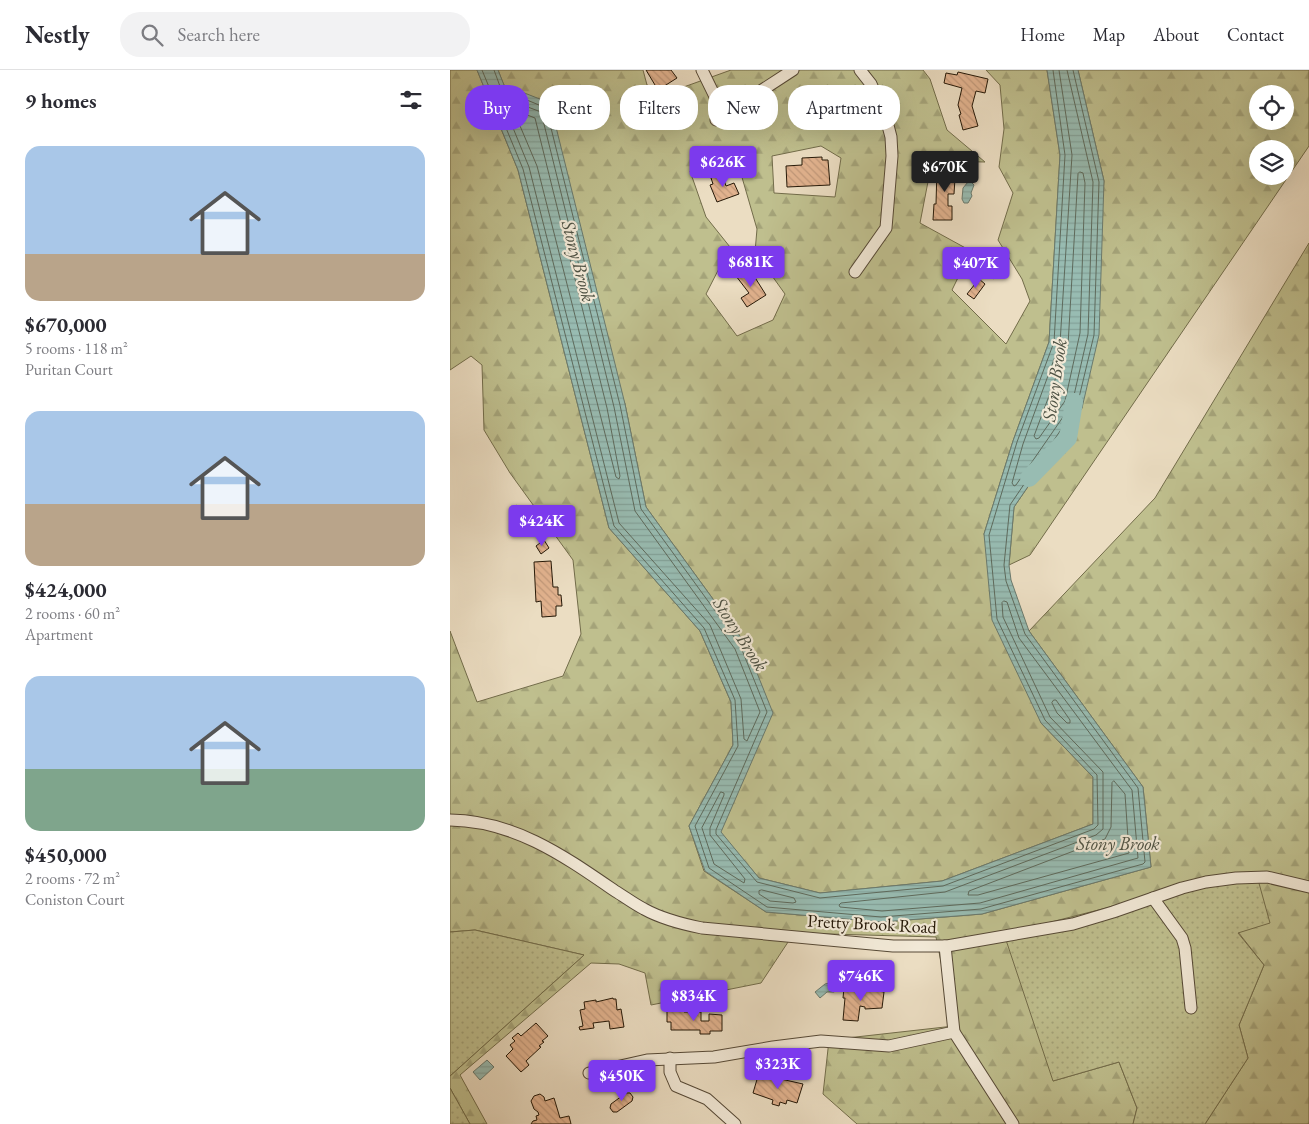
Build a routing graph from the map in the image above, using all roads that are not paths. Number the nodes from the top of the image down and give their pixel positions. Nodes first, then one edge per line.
1 (702, 70) edge
2 (793, 70) edge
3 (860, 70) edge
4 (855, 272) dead end
5 (450, 820) edge
6 (1309, 887) edge
7 (1153, 898) junction
8 (945, 946) junction
9 (1191, 1008) dead end
10 (954, 1032) junction
11 (670, 1058) junction
12 (589, 1073) dead end
13 (735, 1124) edge
14 (1013, 1124) edge

1 - 2 street
3 - 4 street
5 - 8 street, Pretty Brook Road
6 - 7 street, Pretty Brook Road
7 - 8 street, Pretty Brook Road
7 - 9 street
8 - 10 street
10 - 11 street
10 - 14 street
11 - 12 street
11 - 13 street

